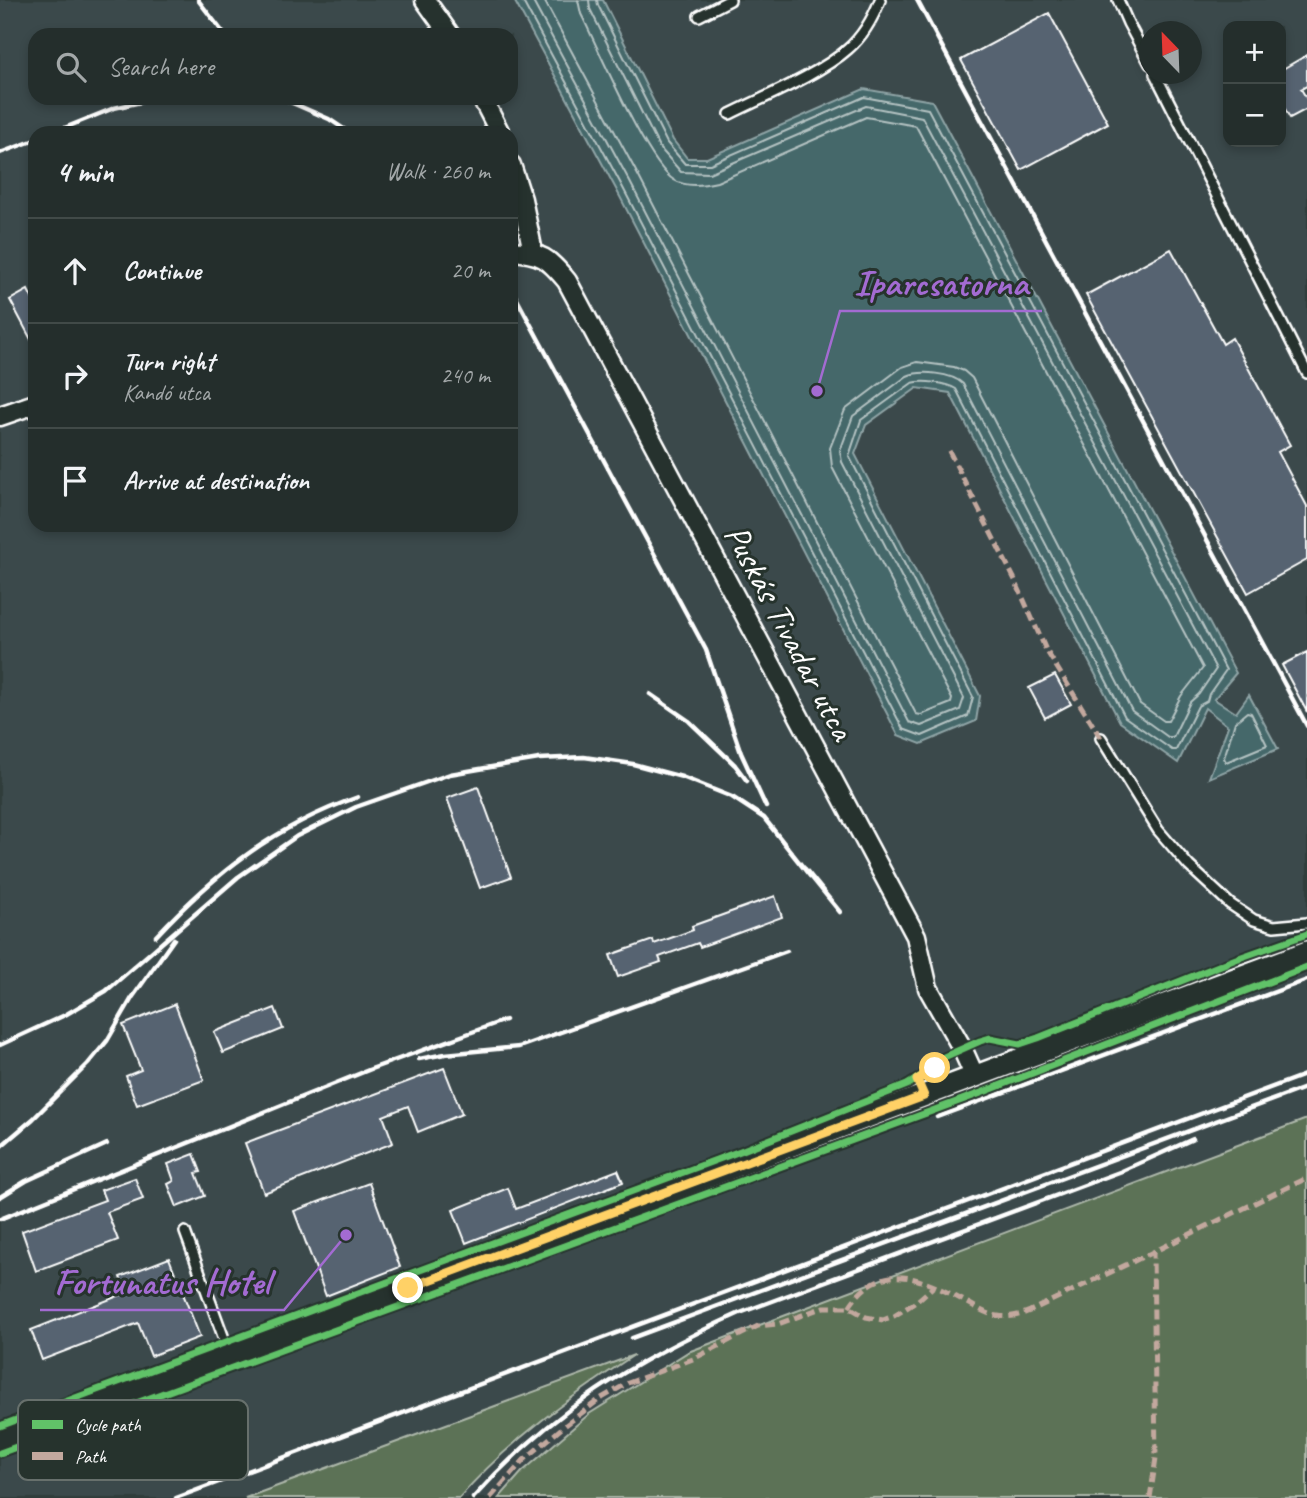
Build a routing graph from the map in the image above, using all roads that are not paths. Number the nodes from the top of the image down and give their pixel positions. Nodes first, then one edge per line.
1 (425, 0) edge
2 (730, 0) edge
3 (880, 0) edge
4 (1118, 0) edge
5 (699, 16) dead end
6 (445, 28) edge
7 (1139, 44) edge
8 (1160, 84) edge
9 (486, 105) edge
10 (730, 114) dead end
11 (496, 126) edge
12 (518, 187) edge
13 (518, 251) edge
14 (533, 252) junction
15 (1307, 373) edge
16 (28, 406) edge
17 (0, 416) edge
18 (1101, 738) dead end
19 (1307, 923) edge
20 (1307, 952) edge
21 (975, 1077) junction
22 (185, 1232) dead end
23 (230, 1355) junction
24 (111, 1400) edge
25 (18, 1435) edge
26 (0, 1442) edge

1 - 6 street
2 - 5 lane
3 - 10 lane
4 - 7 lane
8 - 15 lane
9 - 11 street
12 - 14 street
13 - 14 street
14 - 21 street, Puskás Tivadar utca
16 - 17 street
18 - 19 lane
20 - 21 street
21 - 23 street
22 - 23 lane
23 - 24 street
25 - 26 street

